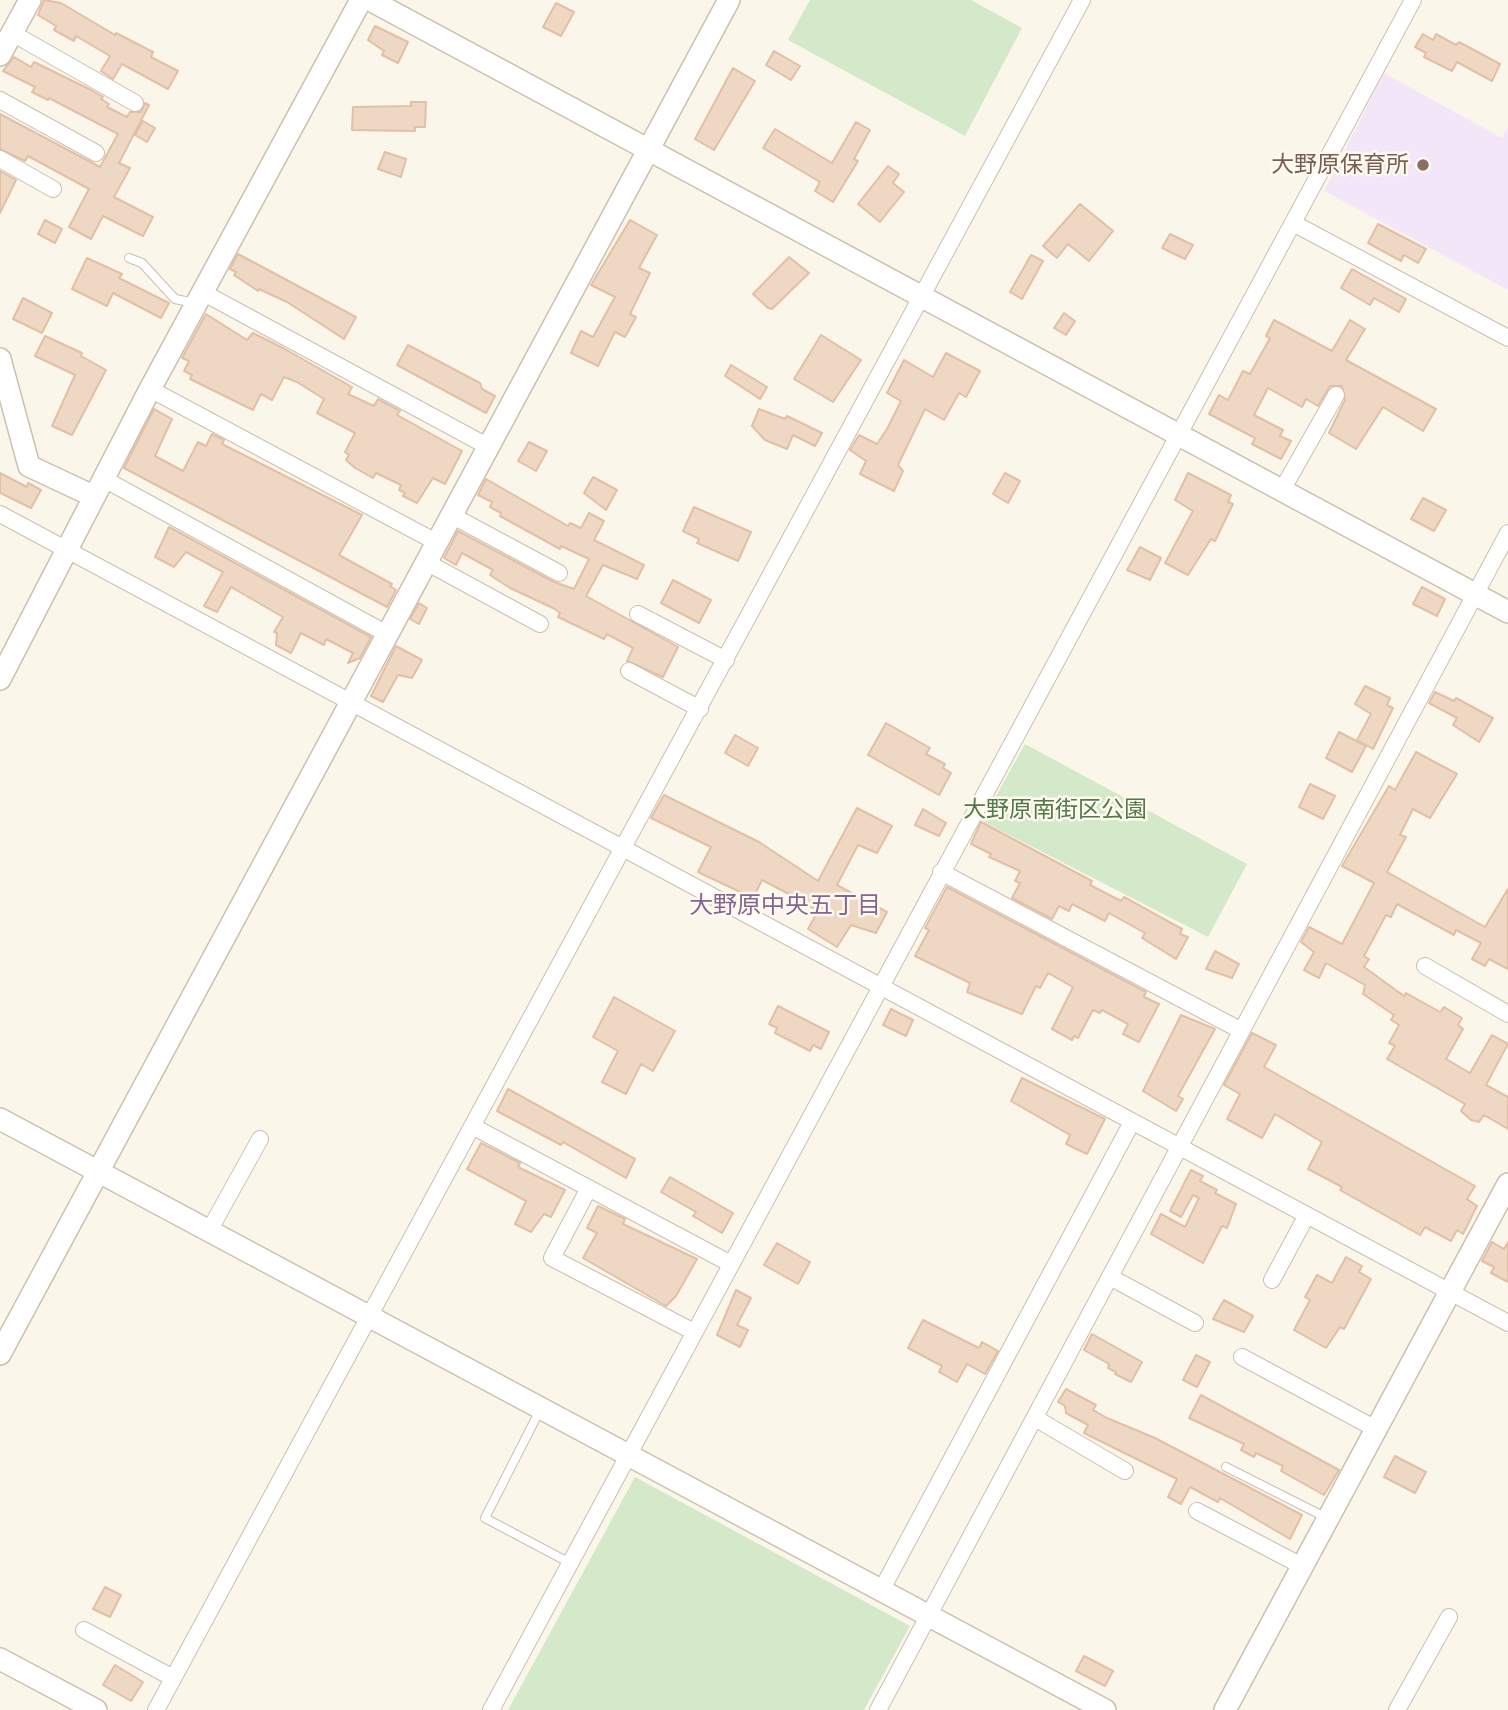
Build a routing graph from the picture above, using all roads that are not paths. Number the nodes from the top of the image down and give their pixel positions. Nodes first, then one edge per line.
1 (30, 0) edge
2 (361, 0) edge
3 (370, 0) edge
4 (729, 0) edge
5 (1082, 0) edge
6 (1413, 0) edge
7 (12, 33) junction
8 (0, 55) edge
9 (0, 100) edge
10 (135, 103) dead end
11 (648, 150) junction
12 (96, 153) dead end
13 (0, 159) edge
14 (53, 189) dead end
15 (1293, 223) junction
16 (130, 258) dead end
17 (921, 295) junction
18 (199, 298) junction
19 (1508, 338) edge
20 (0, 359) edge
21 (150, 389) junction
22 (1336, 395) dead end
23 (1179, 434) junction
24 (487, 446) junction
25 (99, 488) junction
26 (1282, 490) junction
27 (0, 514) edge
28 (451, 515) junction
29 (1508, 533) edge
30 (436, 542) junction
31 (68, 551) junction
32 (426, 562) junction
33 (559, 573) dead end
34 (1475, 594) junction
35 (1508, 612) edge
36 (638, 614) dead end
37 (540, 624) dead end
38 (387, 634) junction
39 (726, 660) junction
40 (629, 671) dead end
41 (0, 679) edge
42 (352, 701) junction
43 (700, 709) junction
44 (623, 849) junction
45 (940, 872) junction
46 (1425, 967) dead end
47 (882, 986) junction
48 (1508, 1014) edge
49 (1240, 1030) junction
50 (0, 1119) edge
51 (1132, 1122) junction
52 (472, 1126) junction
53 (260, 1139) dead end
54 (1180, 1147) junction
55 (98, 1171) junction
56 (1508, 1184) edge
57 (589, 1188) junction
58 (1307, 1215) junction
59 (209, 1231) junction
60 (731, 1264) junction
61 (1110, 1277) junction
62 (1272, 1280) dead end
63 (1450, 1292) junction
64 (368, 1316) junction
65 (1195, 1323) dead end
66 (1508, 1323) edge
67 (694, 1332) junction
68 (0, 1354) edge
69 (1242, 1357) dead end
70 (541, 1408) junction
71 (1035, 1418) junction
72 (1376, 1429) junction
73 (627, 1456) junction
74 (1226, 1467) dead end
75 (1125, 1471) dead end
76 (1197, 1511) dead end
77 (1328, 1519) junction
78 (570, 1563) junction
79 (1303, 1566) junction
80 (882, 1589) junction
81 (929, 1615) junction
82 (1448, 1617) dead end
83 (84, 1630) dead end
84 (0, 1659) edge
85 (173, 1678) junction
86 (96, 1710) edge
87 (156, 1710) edge
88 (491, 1710) edge
89 (878, 1710) edge
90 (1105, 1710) edge
91 (1225, 1710) edge
92 (1397, 1710) edge

1 - 7 street
2 - 18 street
3 - 11 street
4 - 11 street
5 - 17 street
6 - 15 street
7 - 8 street
7 - 10 street
9 - 12 street
11 - 17 street
11 - 24 street
13 - 14 street
15 - 19 street
15 - 23 street
16 - 18 lane
17 - 23 street
17 - 39 street
18 - 21 street
18 - 24 street
20 - 25 street
21 - 25 street
21 - 30 street
22 - 26 street
23 - 26 street
23 - 45 street
24 - 28 street
25 - 31 street
25 - 38 street
26 - 34 street
27 - 31 street
28 - 30 street
28 - 33 street
29 - 34 street
30 - 32 street
31 - 41 street
31 - 42 street
32 - 37 street
32 - 38 street
34 - 35 street
34 - 49 street
36 - 39 street
38 - 42 street
39 - 43 street
40 - 43 street
42 - 44 street
42 - 55 street
43 - 44 street
44 - 47 street
44 - 52 street
45 - 47 street
45 - 49 street
46 - 48 street
47 - 51 street
47 - 60 street
49 - 54 street
50 - 55 street
51 - 54 street
51 - 80 street
52 - 57 street
52 - 64 street
53 - 59 street
54 - 58 street
54 - 61 street
55 - 59 street
55 - 68 street
56 - 63 street
57 - 60 street
57 - 67 street
58 - 62 street
58 - 63 street
59 - 64 street
60 - 67 street
61 - 65 street
61 - 71 street
63 - 66 street
63 - 72 street
64 - 70 street
64 - 85 street
67 - 73 street
69 - 72 street
70 - 73 street
70 - 78 lane
71 - 75 street
71 - 81 street
72 - 77 street
73 - 78 street
73 - 80 street
74 - 77 lane
76 - 79 street
77 - 79 street
78 - 88 street
79 - 91 street
80 - 81 street
81 - 89 street
81 - 90 street
82 - 92 street
83 - 85 street
84 - 86 street
85 - 87 street

